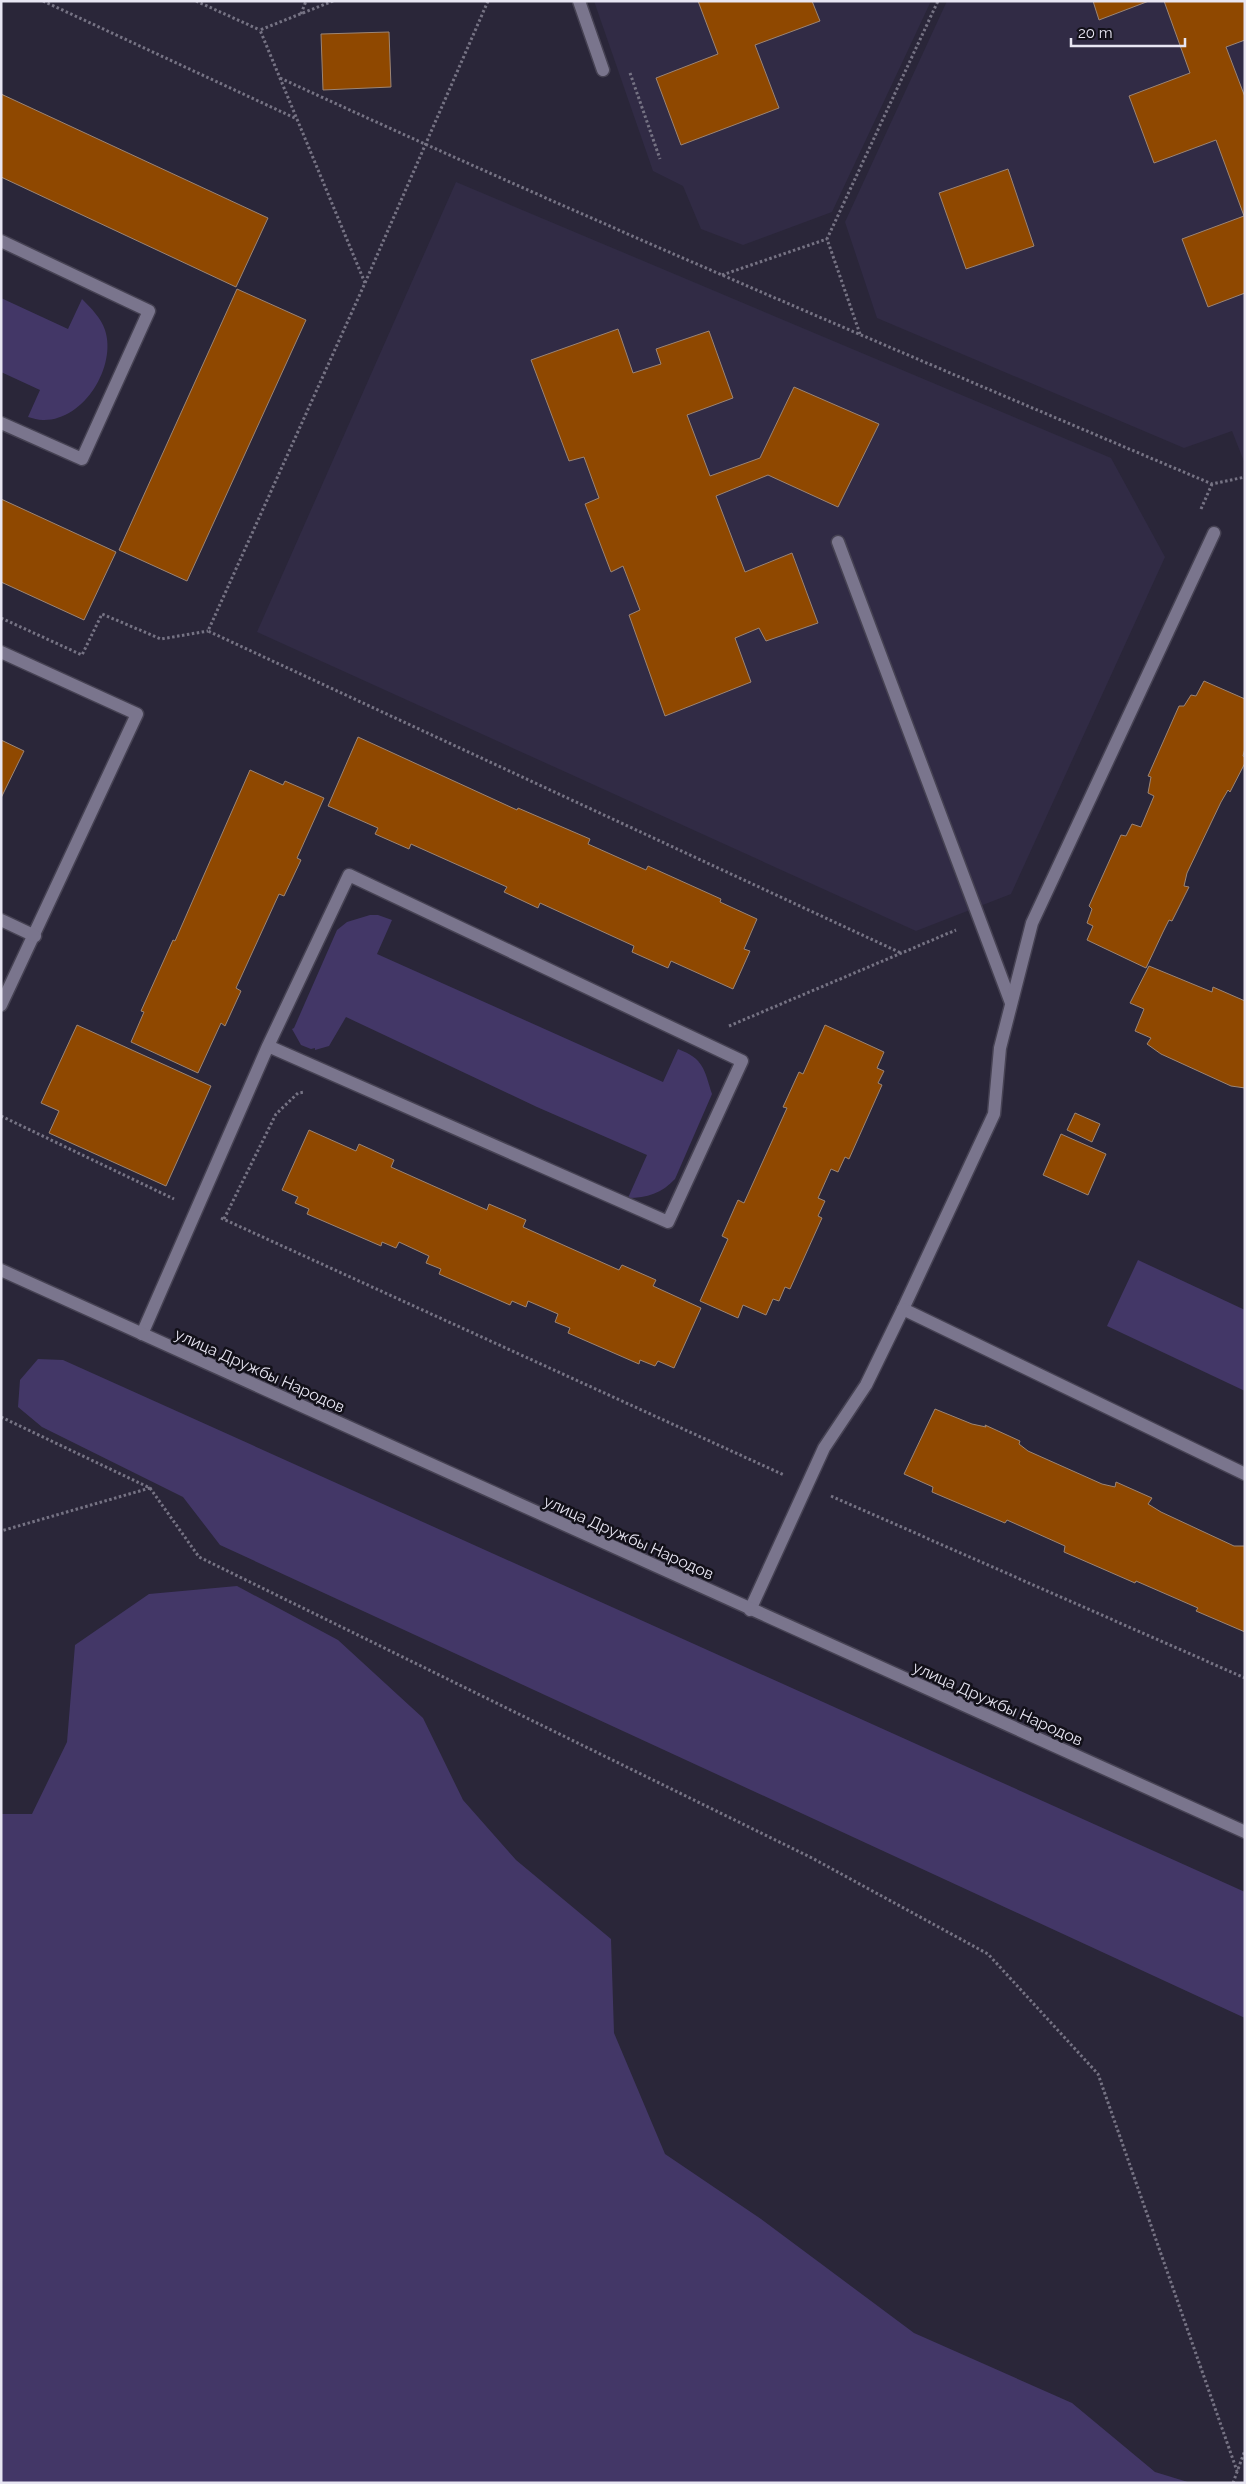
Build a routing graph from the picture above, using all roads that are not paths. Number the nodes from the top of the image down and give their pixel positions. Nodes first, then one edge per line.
1 (579, 1) edge
2 (603, 70) dead end
3 (1, 241) edge
4 (1, 423) edge
5 (1214, 533) dead end
6 (838, 542) dead end
7 (1, 652) edge
8 (1, 920) edge
9 (35, 936) junction
10 (1011, 1003) junction
11 (1, 1005) edge
12 (268, 1046) junction
13 (1, 1270) edge
14 (903, 1309) junction
15 (142, 1334) junction
16 (1245, 1474) edge
17 (750, 1610) junction
18 (1245, 1832) edge

1 - 2 street
3 - 4 street
5 - 10 street
6 - 10 street
7 - 9 street
8 - 9 street
9 - 11 street
10 - 14 street
12 - 12 street
12 - 15 street
13 - 15 street, улица Дружбы Народов
14 - 16 street
14 - 17 street
15 - 17 street, улица Дружбы Народов
17 - 18 street, улица Дружбы Народов

